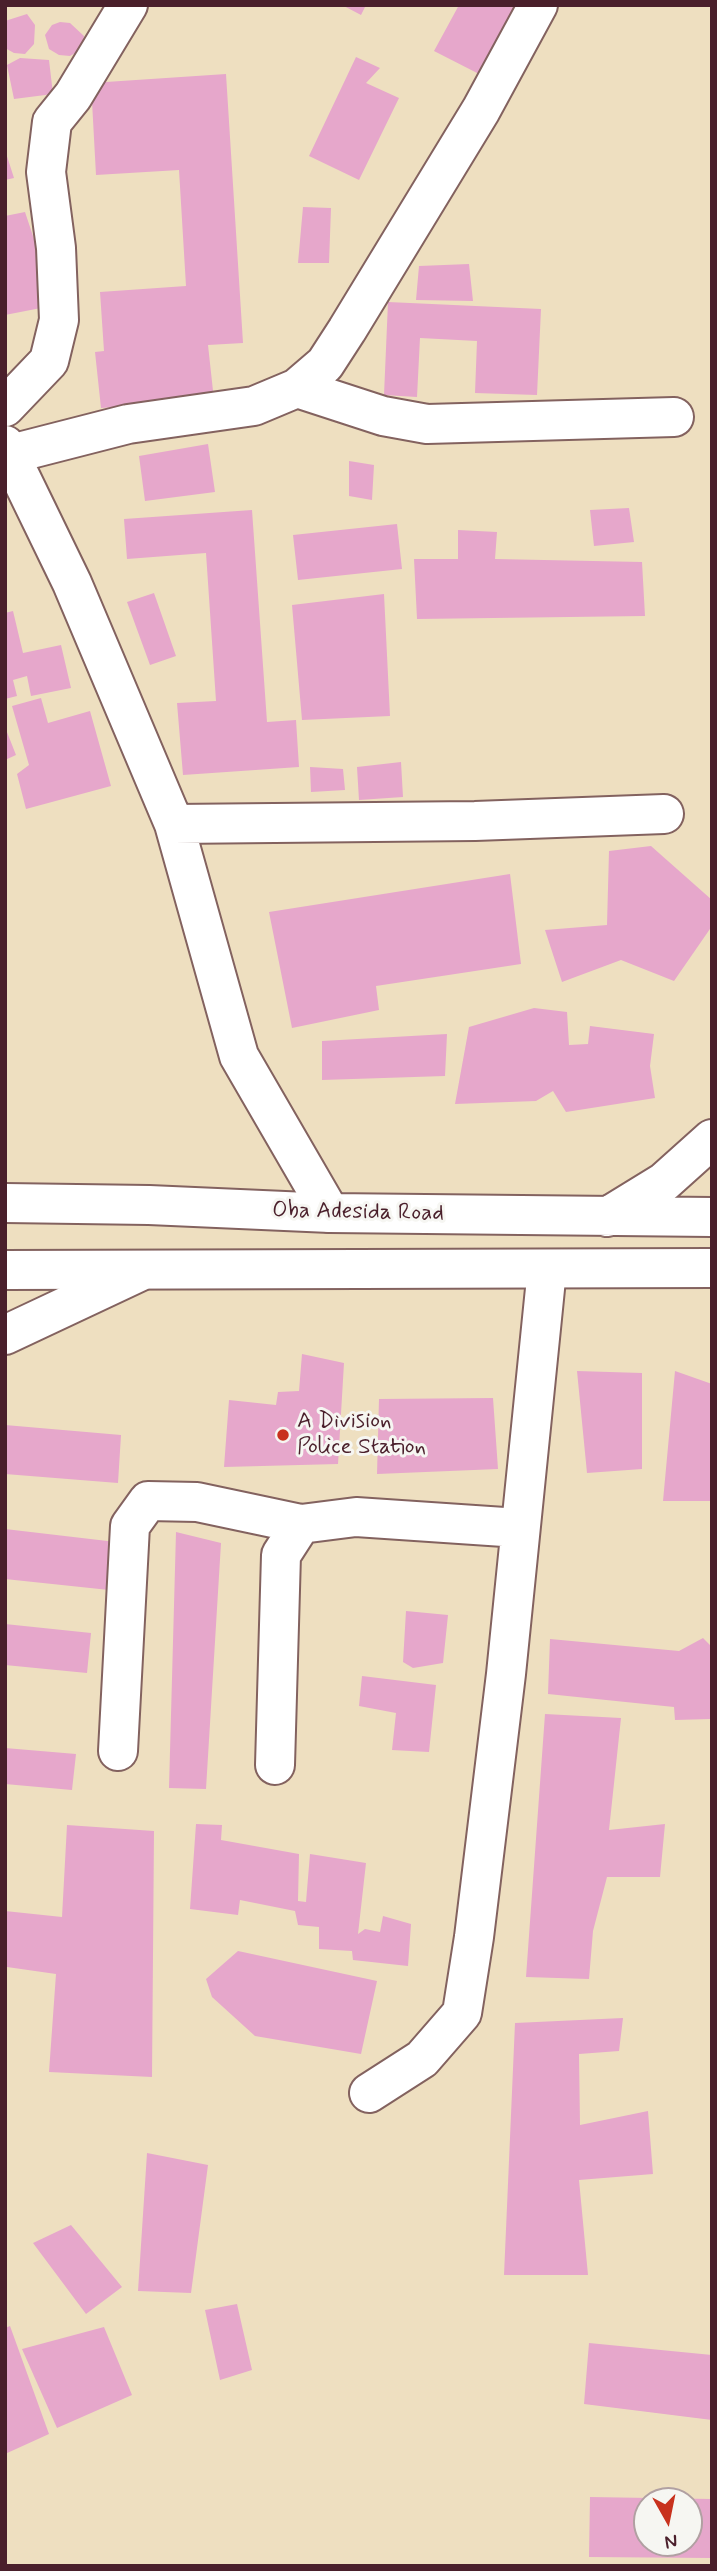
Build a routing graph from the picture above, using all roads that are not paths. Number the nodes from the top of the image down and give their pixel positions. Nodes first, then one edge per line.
1 (128, 5) edge
2 (538, 5) edge
3 (297, 388) junction
4 (5, 407) edge
5 (674, 417) dead end
6 (8, 450) edge
7 (664, 814) dead end
8 (174, 824) junction
9 (712, 1139) edge
10 (5, 1203) edge
11 (330, 1213) junction
12 (606, 1217) junction
13 (712, 1217) edge
14 (712, 1268) edge
15 (547, 1269) junction
16 (5, 1270) edge
17 (139, 1272) junction
18 (5, 1335) edge
19 (301, 1524) junction
20 (519, 1528) junction
21 (118, 1751) dead end
22 (275, 1765) dead end
23 (369, 2093) dead end

1 - 4 street
2 - 3 street
3 - 5 street
3 - 6 street
6 - 8 street
7 - 8 street
8 - 11 street
9 - 12 street
10 - 11 street, Oba Adesida Road
11 - 12 street, Oba Adesida Road
12 - 13 street, Oba Adesida Road
14 - 15 street
15 - 17 street
15 - 20 street
16 - 17 street
17 - 18 street
19 - 20 street
19 - 21 street
19 - 22 street
20 - 23 street

